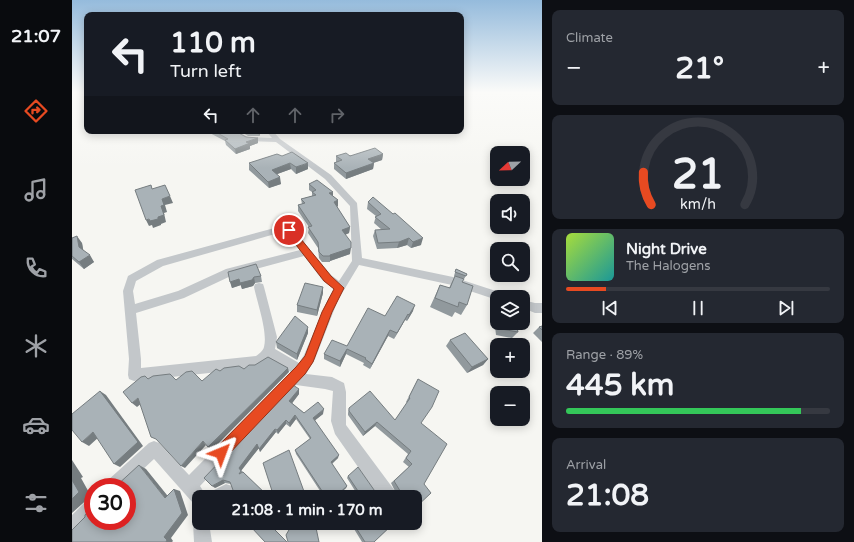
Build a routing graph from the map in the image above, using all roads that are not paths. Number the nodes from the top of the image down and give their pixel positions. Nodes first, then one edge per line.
1 (238, 134) edge
2 (271, 134) edge
3 (278, 140) junction
4 (306, 252) junction
5 (358, 261) junction
6 (259, 287) dead end
7 (340, 288) junction
8 (490, 293) edge
9 (530, 306) edge
10 (542, 308) edge
11 (131, 310) junction
12 (269, 352) junction
13 (297, 375) junction
14 (122, 478) edge
15 (193, 490) edge
16 (195, 490) edge
17 (384, 490) edge
18 (84, 515) edge
19 (72, 527) edge
20 (202, 530) edge
21 (203, 542) edge

1 - 3 street
2 - 3 street
3 - 5 street
4 - 7 street
4 - 11 street
4 - 11 street
5 - 7 street
5 - 8 street
6 - 12 street
7 - 13 street
9 - 10 street
11 - 12 street
12 - 13 street
13 - 16 street
13 - 17 street
14 - 15 street
18 - 19 street
20 - 21 street

